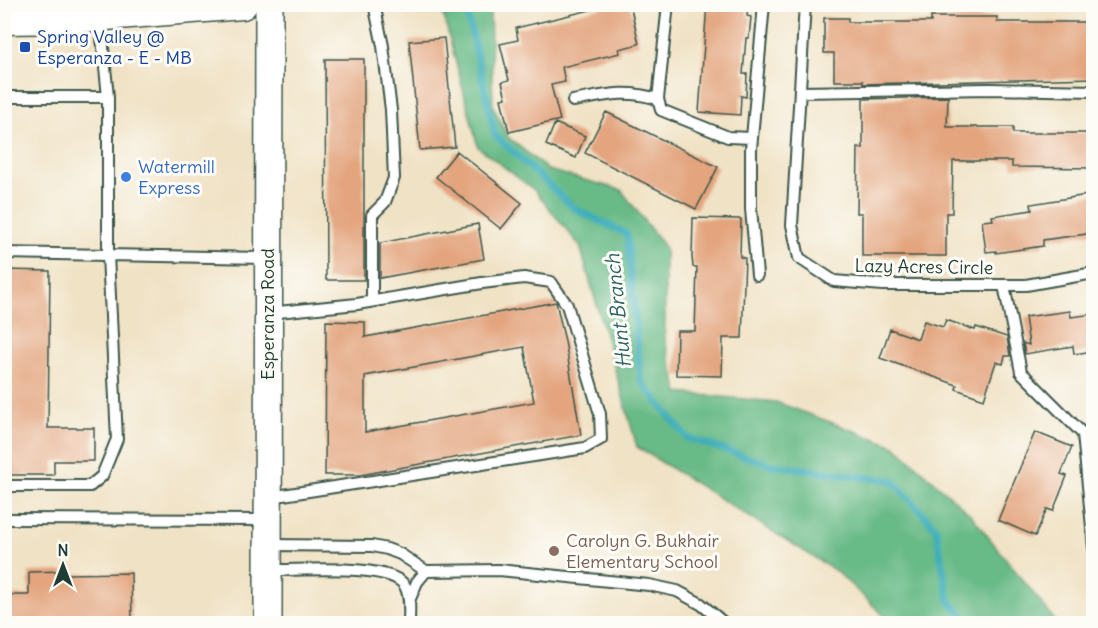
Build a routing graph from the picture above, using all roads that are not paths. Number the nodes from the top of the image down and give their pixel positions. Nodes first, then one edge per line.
1 (242, 4) edge
2 (269, 4) edge
3 (374, 4) edge
4 (764, 4) edge
5 (805, 4) edge
6 (668, 9) edge
7 (100, 15) junction
8 (4, 20) edge
9 (1094, 91) edge
10 (800, 92) junction
11 (4, 97) edge
12 (108, 97) junction
13 (658, 99) junction
14 (573, 101) dead end
15 (752, 138) junction
16 (4, 253) edge
17 (108, 255) junction
18 (268, 258) junction
19 (1094, 273) edge
20 (757, 275) dead end
21 (1004, 285) junction
22 (372, 301) junction
23 (268, 313) junction
24 (4, 486) edge
25 (4, 519) edge
26 (269, 533) junction
27 (1094, 548) edge
28 (426, 571) junction
29 (409, 601) junction
30 (268, 624) edge
31 (409, 624) edge
32 (725, 624) edge

1 - 7 main road
2 - 18 street, Esperanza Road
3 - 22 lane
4 - 15 lane
5 - 10 lane, Lazy Acres Circle
6 - 13 lane
7 - 8 main road
7 - 12 lane
9 - 10 lane
10 - 21 lane, Lazy Acres Circle
11 - 12 lane
12 - 17 lane
13 - 14 lane
13 - 15 lane
15 - 20 lane
16 - 17 lane
17 - 18 lane
17 - 24 lane
18 - 23 street, Esperanza Road
19 - 21 lane, Lazy Acres Circle
21 - 27 lane
22 - 23 lane
22 - 26 lane
23 - 26 street, Esperanza Road
25 - 26 lane
26 - 28 lane
26 - 29 lane
26 - 30 street, Esperanza Road
28 - 29 lane
28 - 32 lane
29 - 31 lane

